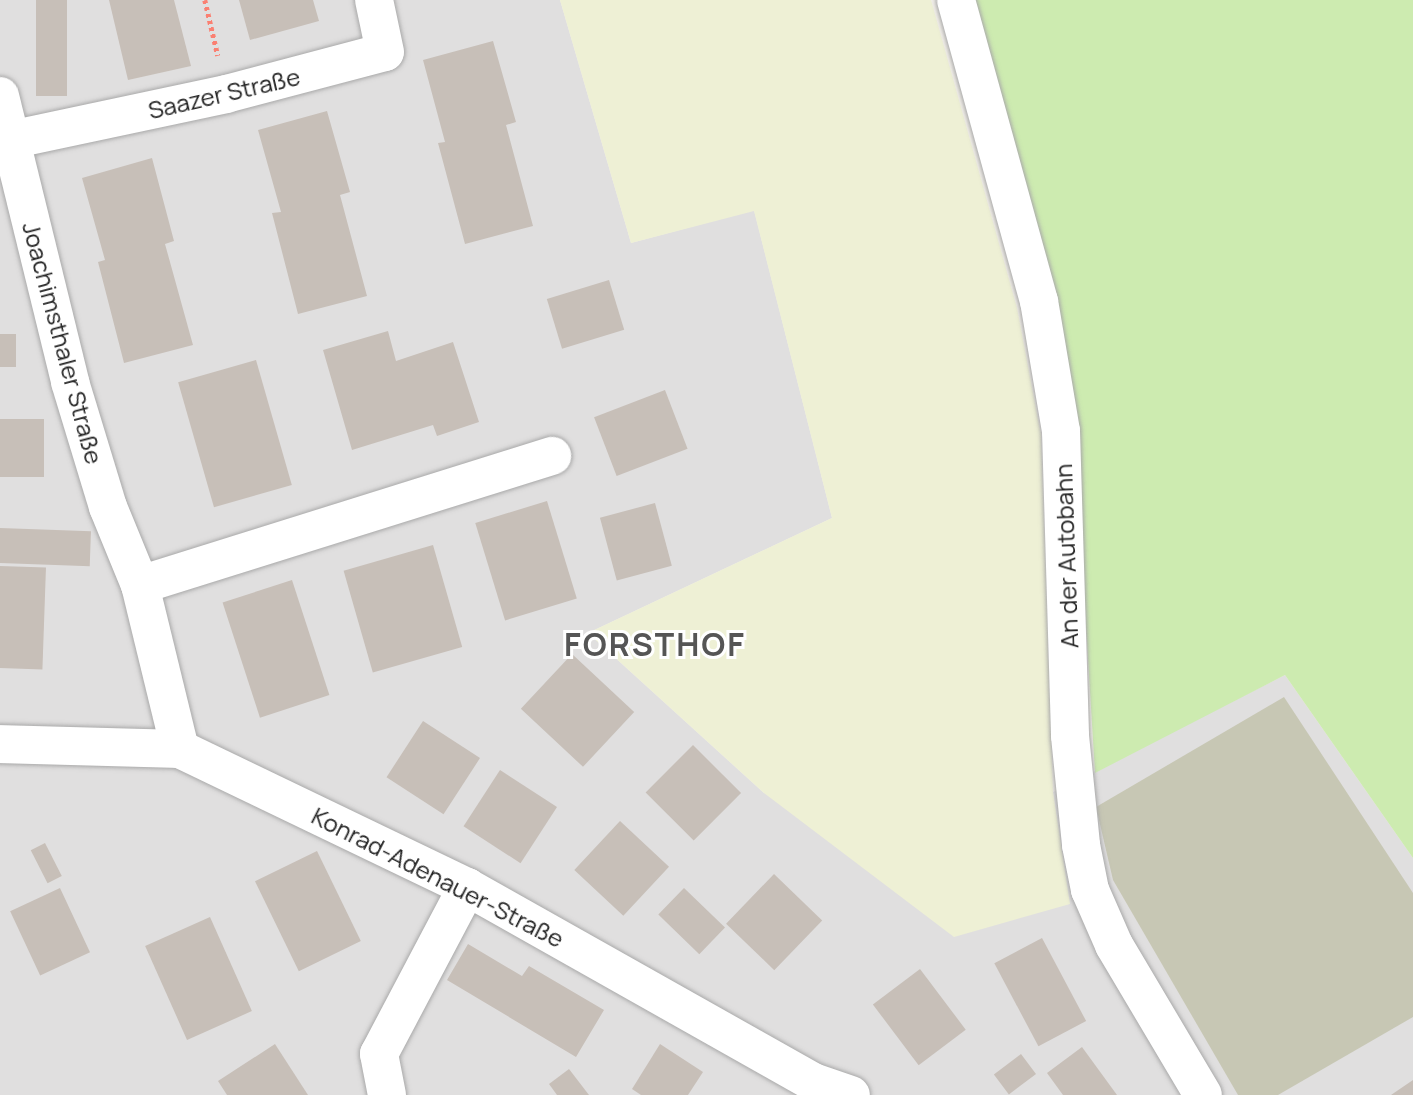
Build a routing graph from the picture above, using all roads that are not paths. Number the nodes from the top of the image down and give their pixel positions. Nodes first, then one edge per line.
1 (374, 0) edge
2 (956, 0) edge
3 (0, 96) edge
4 (10, 140) junction
5 (552, 456) dead end
6 (140, 585) junction
7 (0, 744) edge
8 (180, 749) junction
9 (467, 887) junction
10 (387, 1095) edge
11 (851, 1095) edge
12 (1203, 1095) edge

1 - 4 street, Saazer Straße
2 - 12 street, An der Autobahn
3 - 4 street, Joachimsthaler Straße
4 - 6 street, Joachimsthaler Straße
5 - 6 street
6 - 8 street, Joachimsthaler Straße
7 - 8 street, Konrad-Adenauer-Straße
8 - 9 street, Konrad-Adenauer-Straße
9 - 10 street
9 - 11 street, Konrad-Adenauer-Straße

